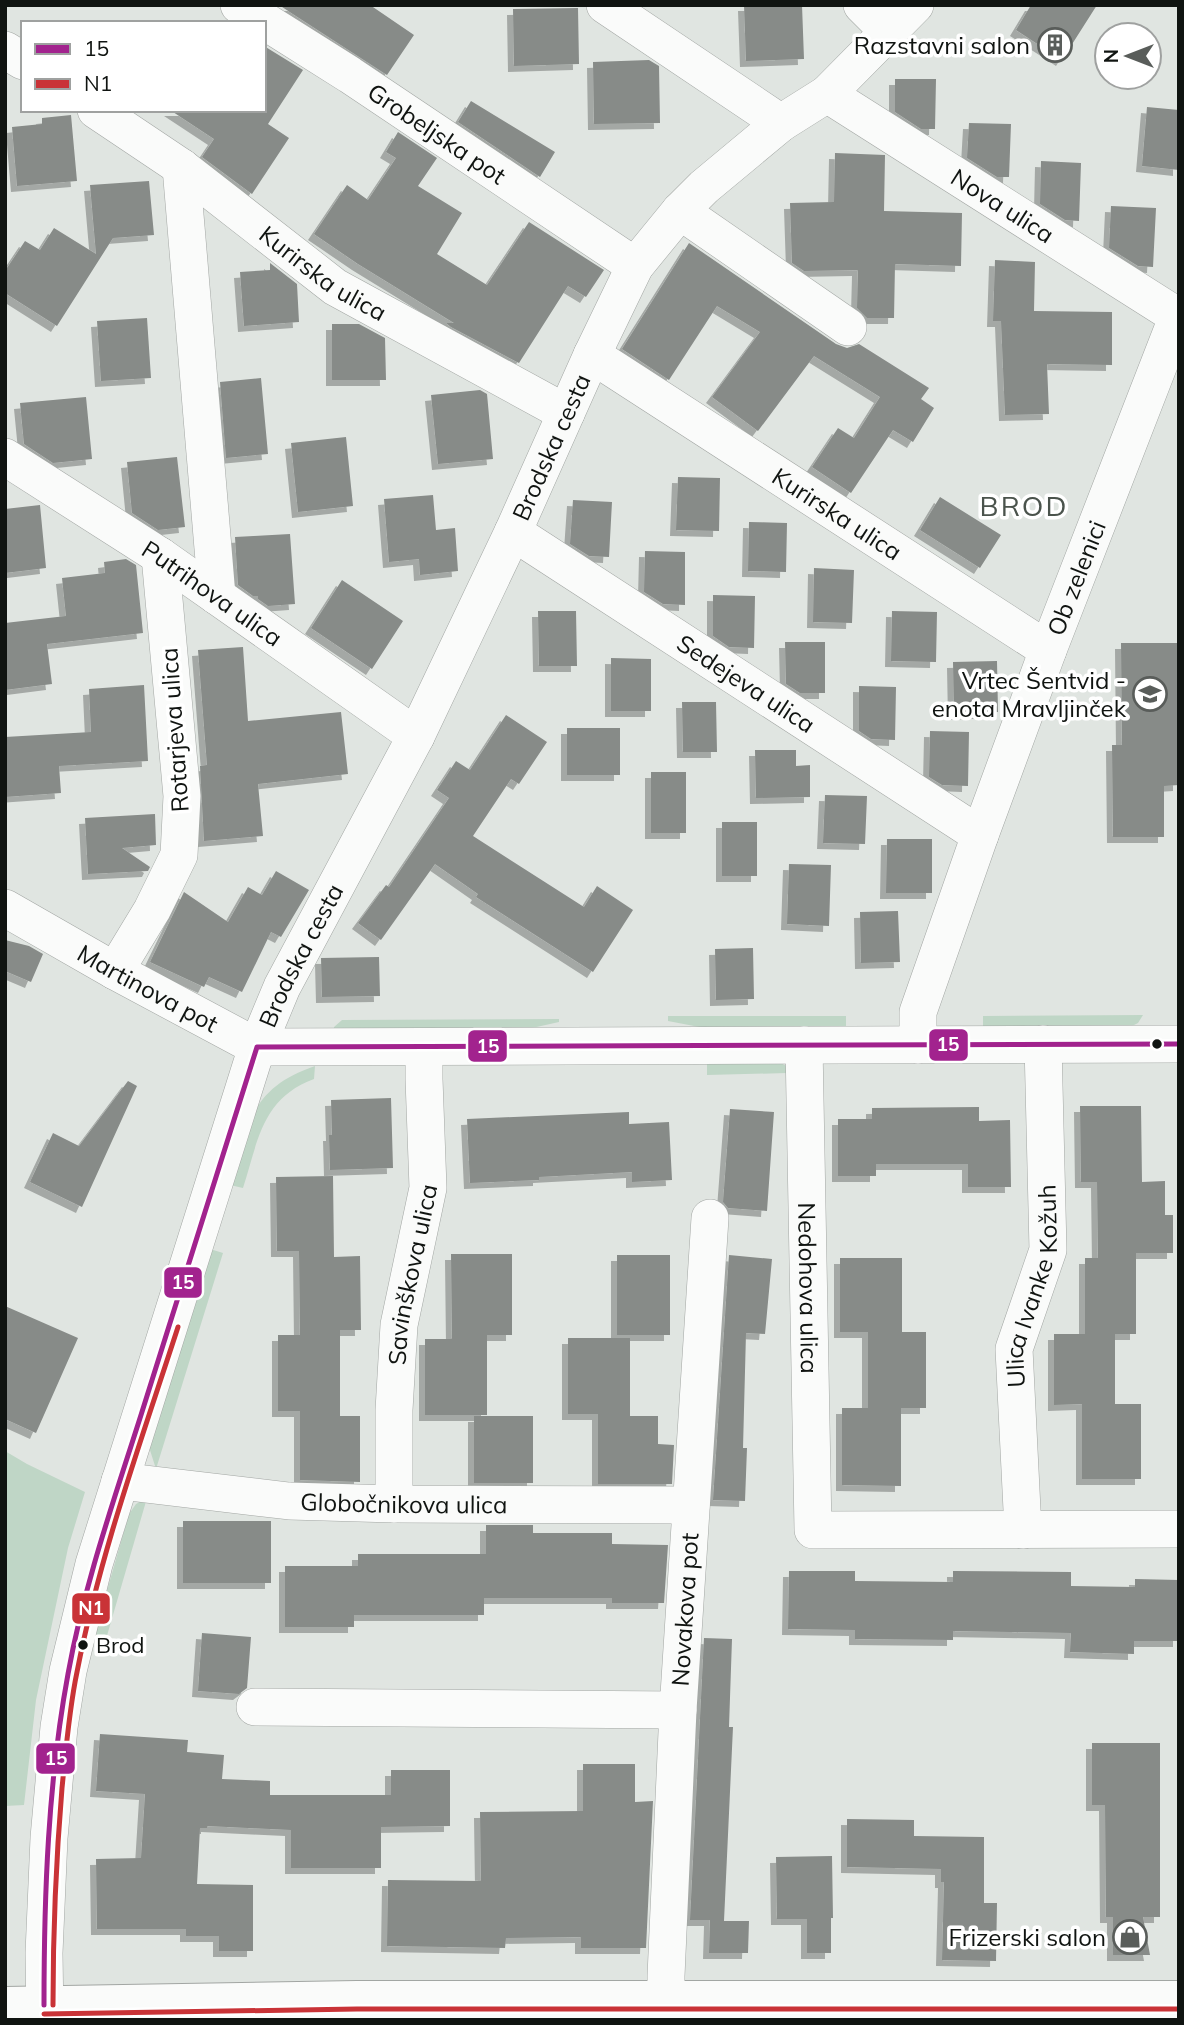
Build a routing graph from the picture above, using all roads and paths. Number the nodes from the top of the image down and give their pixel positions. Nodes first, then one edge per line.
1 (239, 5) edge
2 (606, 5) edge
3 (862, 5) edge
4 (915, 5) edge
5 (264, 21) edge
6 (266, 22) edge
7 (888, 32) junction
8 (5, 50) edge
9 (21, 60) edge
10 (827, 94) junction
11 (99, 112) edge
12 (780, 123) junction
13 (181, 167) junction
14 (680, 211) junction
15 (635, 266) junction
16 (1178, 315) edge
17 (848, 327) dead end
18 (592, 355) junction
19 (566, 413) junction
20 (5, 457) edge
21 (513, 532) junction
22 (160, 556) junction
23 (217, 596) junction
24 (1048, 650) junction
25 (416, 736) junction
26 (980, 835) junction
27 (5, 908) edge
28 (115, 971) junction
29 (1043, 1044) junction
30 (1179, 1044) edge
31 (804, 1045) junction
32 (918, 1045) junction
33 (257, 1047) junction
34 (424, 1047) junction
35 (710, 1218) dead end
36 (120, 1481) junction
37 (394, 1504) junction
38 (691, 1505) junction
39 (1023, 1530) junction
40 (1179, 1530) edge
41 (255, 1707) dead end
42 (677, 1710) junction
43 (666, 1999) junction
44 (1179, 2000) edge
45 (5, 2006) edge
46 (44, 2012) edge

1 - 5 street, Grobeljska pot
2 - 12 street
3 - 7 street
4 - 7 street, Brodska cesta
6 - 15 street, Grobeljska pot
7 - 10 street, Brodska cesta
8 - 9 street
10 - 12 street, Brodska cesta
10 - 16 street, Nova ulica
11 - 13 street, Kurirska ulica
12 - 14 street, Brodska cesta
13 - 19 street, Kurirska ulica
13 - 23 street
14 - 15 street, Brodska cesta
14 - 17 street
15 - 18 street, Brodska cesta
16 - 24 street, Ob zelenici
18 - 19 street, Brodska cesta
18 - 24 street, Kurirska ulica
19 - 21 street, Brodska cesta
20 - 22 street, Putrihova ulica
21 - 25 street, Brodska cesta
21 - 26 street, Sedejeva ulica
22 - 23 street, Putrihova ulica
22 - 28 street, Rotarjeva ulica
23 - 25 street, Putrihova ulica
24 - 26 street, Ob zelenici
25 - 33 street, Brodska cesta
26 - 32 street, Ob zelenici
27 - 28 street, Martinova pot
28 - 33 street, Martinova pot
29 - 30 street, Martinova pot
29 - 32 street, Martinova pot
29 - 39 street, Ulica Ivanke Kožuh
31 - 32 street, Martinova pot
31 - 34 street, Martinova pot
31 - 39 street, Nedohova ulica
33 - 34 street, Martinova pot
33 - 36 street, Brodska cesta
34 - 37 street, Savinškova ulica
35 - 38 street, Novakova pot
36 - 37 street, Globočnikova ulica
36 - 46 street, Brodska cesta
37 - 38 street, Globočnikova ulica
38 - 42 street, Novakova pot
39 - 40 street
41 - 42 street
42 - 43 street, Novakova pot
43 - 44 main road
43 - 46 main road
45 - 46 main road

